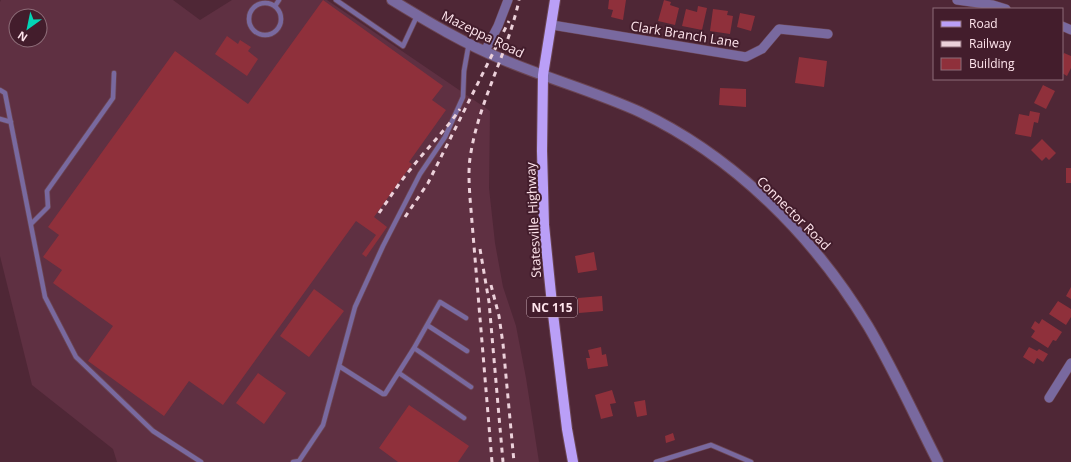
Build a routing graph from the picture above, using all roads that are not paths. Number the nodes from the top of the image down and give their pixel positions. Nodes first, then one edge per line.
1 (279, 0) edge
2 (336, 0) edge
3 (392, 0) edge
4 (508, 0) edge
5 (556, 0) edge
6 (957, 0) edge
7 (994, 3) edge
8 (275, 6) junction
9 (1004, 8) edge
10 (417, 16) junction
11 (552, 25) junction
12 (828, 34) dead end
13 (469, 43) junction
14 (486, 51) junction
15 (114, 73) dead end
16 (543, 75) junction
17 (0, 90) edge
18 (0, 120) edge
19 (10, 122) junction
20 (31, 224) junction
21 (466, 318) dead end
22 (427, 325) junction
23 (414, 348) junction
24 (467, 351) dead end
25 (1071, 363) edge
26 (339, 366) junction
27 (399, 373) junction
28 (471, 387) dead end
29 (1049, 398) dead end
30 (464, 418) dead end
31 (201, 462) edge
32 (293, 462) edge
33 (573, 462) edge
34 (656, 462) edge
35 (751, 462) edge
36 (938, 462) edge

1 - 8 lane
2 - 10 lane
3 - 10 street, Mazeppa Road
4 - 14 street
5 - 11 main road, Statesville Highway / NC 115
6 - 7 street
7 - 9 street
8 - 8 lane
10 - 13 street, Mazeppa Road
11 - 12 street, Clark Branch Lane
11 - 16 main road, Statesville Highway / NC 115
13 - 14 street, Mazeppa Road
13 - 26 lane
14 - 16 street, Mazeppa Road
15 - 20 lane
16 - 33 main road, Statesville Highway / NC 115
16 - 36 street, Connector Road
17 - 19 lane
18 - 19 lane
19 - 20 lane
20 - 31 lane
21 - 22 lane
22 - 23 lane
22 - 24 lane
23 - 27 lane
23 - 28 lane
25 - 29 street
26 - 27 lane
26 - 32 lane
27 - 30 lane
34 - 35 lane

